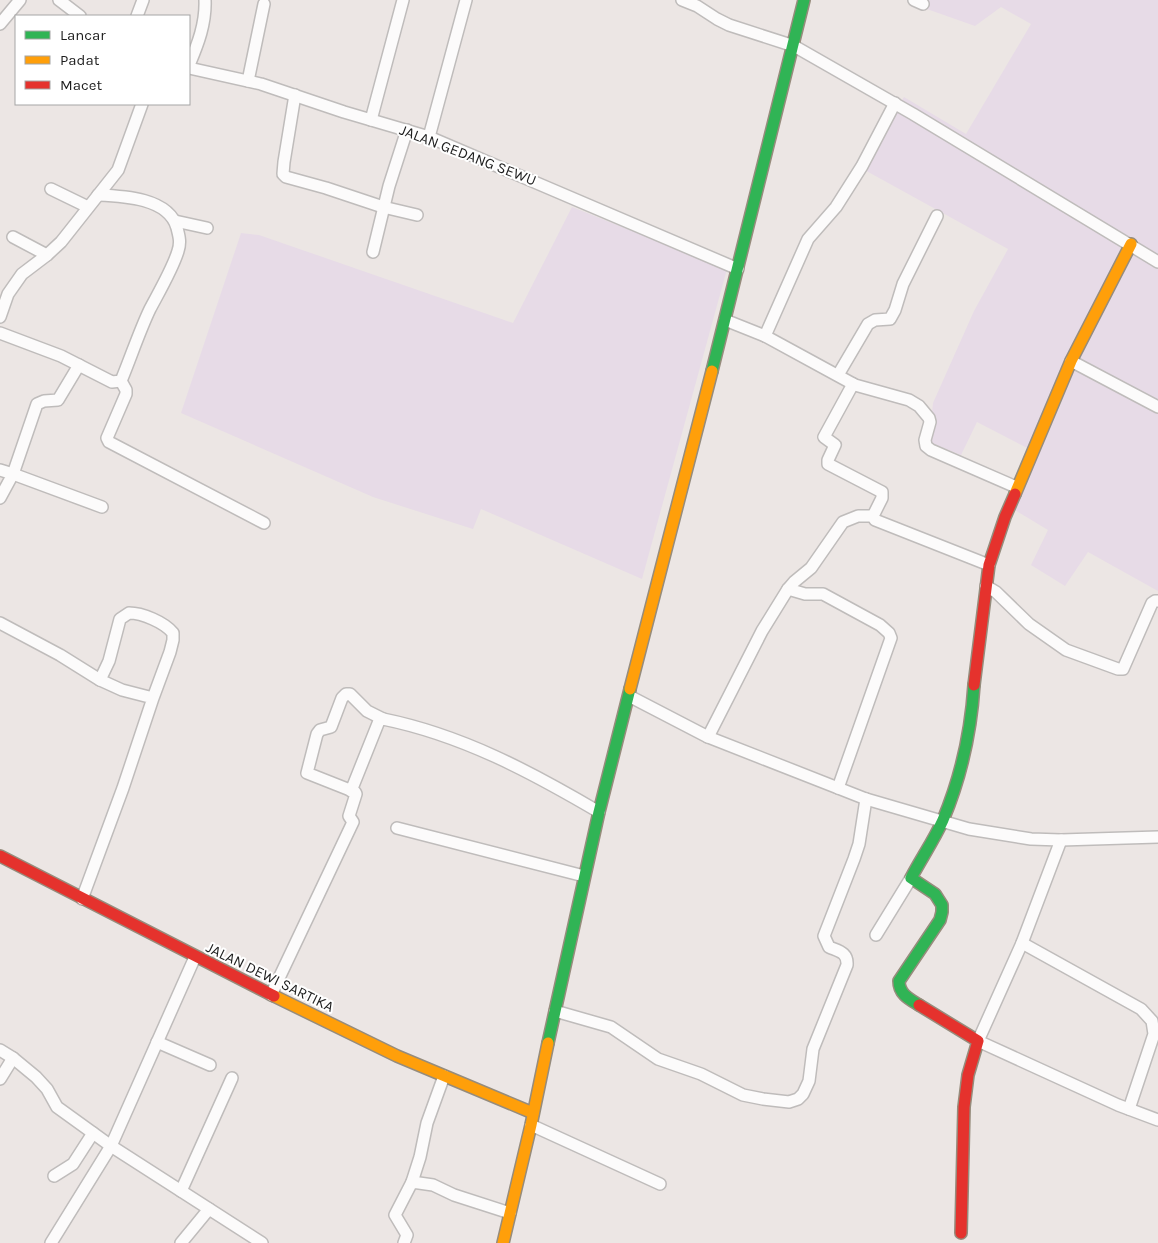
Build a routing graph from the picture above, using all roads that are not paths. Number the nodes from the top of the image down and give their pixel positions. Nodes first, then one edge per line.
1 (20, 0) edge
2 (59, 0) edge
3 (144, 0) edge
4 (206, 0) edge
5 (403, 0) edge
6 (466, 0) edge
7 (682, 0) edge
8 (804, 0) edge
9 (264, 4) dead end
10 (79, 15) edge
11 (137, 15) edge
12 (0, 24) edge
13 (794, 46) junction
14 (190, 63) edge
15 (190, 66) edge
16 (248, 82) junction
17 (295, 95) junction
18 (895, 103) junction
19 (142, 105) edge
20 (371, 120) junction
21 (407, 130) junction
22 (429, 137) junction
23 (51, 189) dead end
24 (98, 195) junction
25 (88, 207) junction
26 (383, 207) junction
27 (417, 215) dead end
28 (937, 216) dead end
29 (175, 220) junction
30 (207, 228) dead end
31 (13, 237) dead end
32 (1130, 244) junction
33 (373, 252) dead end
34 (47, 255) junction
35 (1158, 262) edge
36 (738, 270) junction
37 (4, 293) edge
38 (0, 317) edge
39 (725, 320) junction
40 (0, 333) edge
41 (765, 336) junction
42 (1071, 361) junction
43 (79, 365) junction
44 (838, 375) junction
45 (121, 381) junction
46 (853, 384) junction
47 (1158, 407) edge
48 (0, 470) edge
49 (13, 474) junction
50 (1016, 487) junction
51 (0, 498) edge
52 (102, 506) dead end
53 (873, 516) junction
54 (264, 523) dead end
55 (990, 565) junction
56 (986, 586) junction
57 (788, 589) junction
58 (1158, 601) edge
59 (0, 623) edge
60 (100, 680) junction
61 (629, 696) junction
62 (153, 698) junction
63 (383, 719) junction
64 (708, 737) junction
65 (838, 788) junction
66 (351, 791) junction
67 (866, 799) junction
68 (599, 812) junction
69 (942, 822) junction
70 (397, 828) dead end
71 (1158, 837) edge
72 (1061, 840) junction
73 (0, 856) edge
74 (584, 876) junction
75 (911, 878) junction
76 (82, 899) junction
77 (876, 935) dead end
78 (1022, 943) junction
79 (195, 957) junction
80 (271, 995) junction
81 (555, 1010) junction
82 (1154, 1017) edge
83 (978, 1041) junction
84 (157, 1042) junction
85 (0, 1050) edge
86 (13, 1058) junction
87 (210, 1065) dead end
88 (444, 1076) junction
89 (232, 1078) dead end
90 (0, 1079) edge
91 (1129, 1109) junction
92 (533, 1113) junction
93 (1158, 1120) edge
94 (531, 1125) junction
95 (93, 1133) junction
96 (111, 1146) junction
97 (54, 1176) dead end
98 (412, 1182) junction
99 (660, 1184) dead end
100 (181, 1192) junction
101 (209, 1209) junction
102 (510, 1213) junction
103 (961, 1233) dead end
104 (254, 1241) edge
105 (51, 1243) edge
106 (181, 1243) edge
107 (404, 1243) edge
108 (504, 1243) edge

1 - 12 street
2 - 10 street
3 - 11 street
4 - 14 street
5 - 20 street
6 - 22 street
7 - 13 street
8 - 13 street
9 - 16 street
13 - 18 street
13 - 36 street
15 - 16 street, JALAN GEDANG SEWU
16 - 17 street, JALAN GEDANG SEWU
17 - 20 street, JALAN GEDANG SEWU
17 - 26 street
18 - 32 street
18 - 41 street
19 - 24 street
20 - 21 street, JALAN GEDANG SEWU
21 - 22 street, JALAN GEDANG SEWU
21 - 26 street
22 - 36 street, JALAN GEDANG SEWU
23 - 25 street
24 - 25 street
24 - 29 street
25 - 34 street
26 - 27 street
26 - 33 street
28 - 44 street
29 - 30 street
29 - 45 street
31 - 34 street
32 - 35 street
32 - 42 street
34 - 37 street
36 - 39 street
37 - 38 street
39 - 41 street
39 - 61 street
40 - 43 street
41 - 44 street
42 - 47 street
42 - 50 street
43 - 45 street
43 - 49 street
44 - 46 street
45 - 54 street
46 - 50 street
46 - 53 street
48 - 49 street
49 - 51 street
49 - 52 street
50 - 55 street
53 - 55 street
53 - 57 street
55 - 56 street
56 - 58 street
56 - 69 street
57 - 64 street
57 - 65 street
59 - 60 street
60 - 62 street
60 - 62 street
61 - 64 street
61 - 68 street
62 - 76 street
63 - 66 street
63 - 66 street
63 - 68 street
64 - 65 street
65 - 67 street
66 - 80 street
67 - 69 street
67 - 81 street
68 - 74 street
69 - 72 street
69 - 75 street
70 - 74 street
71 - 72 street
72 - 78 street
73 - 76 street, JALAN DEWI SARTIKA
74 - 81 street
75 - 77 street
75 - 83 street
76 - 79 street, JALAN DEWI SARTIKA
78 - 82 street
78 - 83 street
79 - 80 street, JALAN DEWI SARTIKA
79 - 84 street
80 - 88 street, JALAN DEWI SARTIKA
81 - 92 street
82 - 91 street
83 - 91 street
83 - 103 street
84 - 87 street
84 - 96 street
85 - 86 street
86 - 90 street
86 - 95 street
88 - 92 street, JALAN DEWI SARTIKA
88 - 98 street
89 - 100 street
91 - 93 street
92 - 94 street
94 - 99 street
94 - 102 street
95 - 96 street
95 - 97 street
96 - 100 street
96 - 105 street
98 - 102 street
98 - 107 street
100 - 101 street
101 - 104 street
101 - 106 street
102 - 108 street

